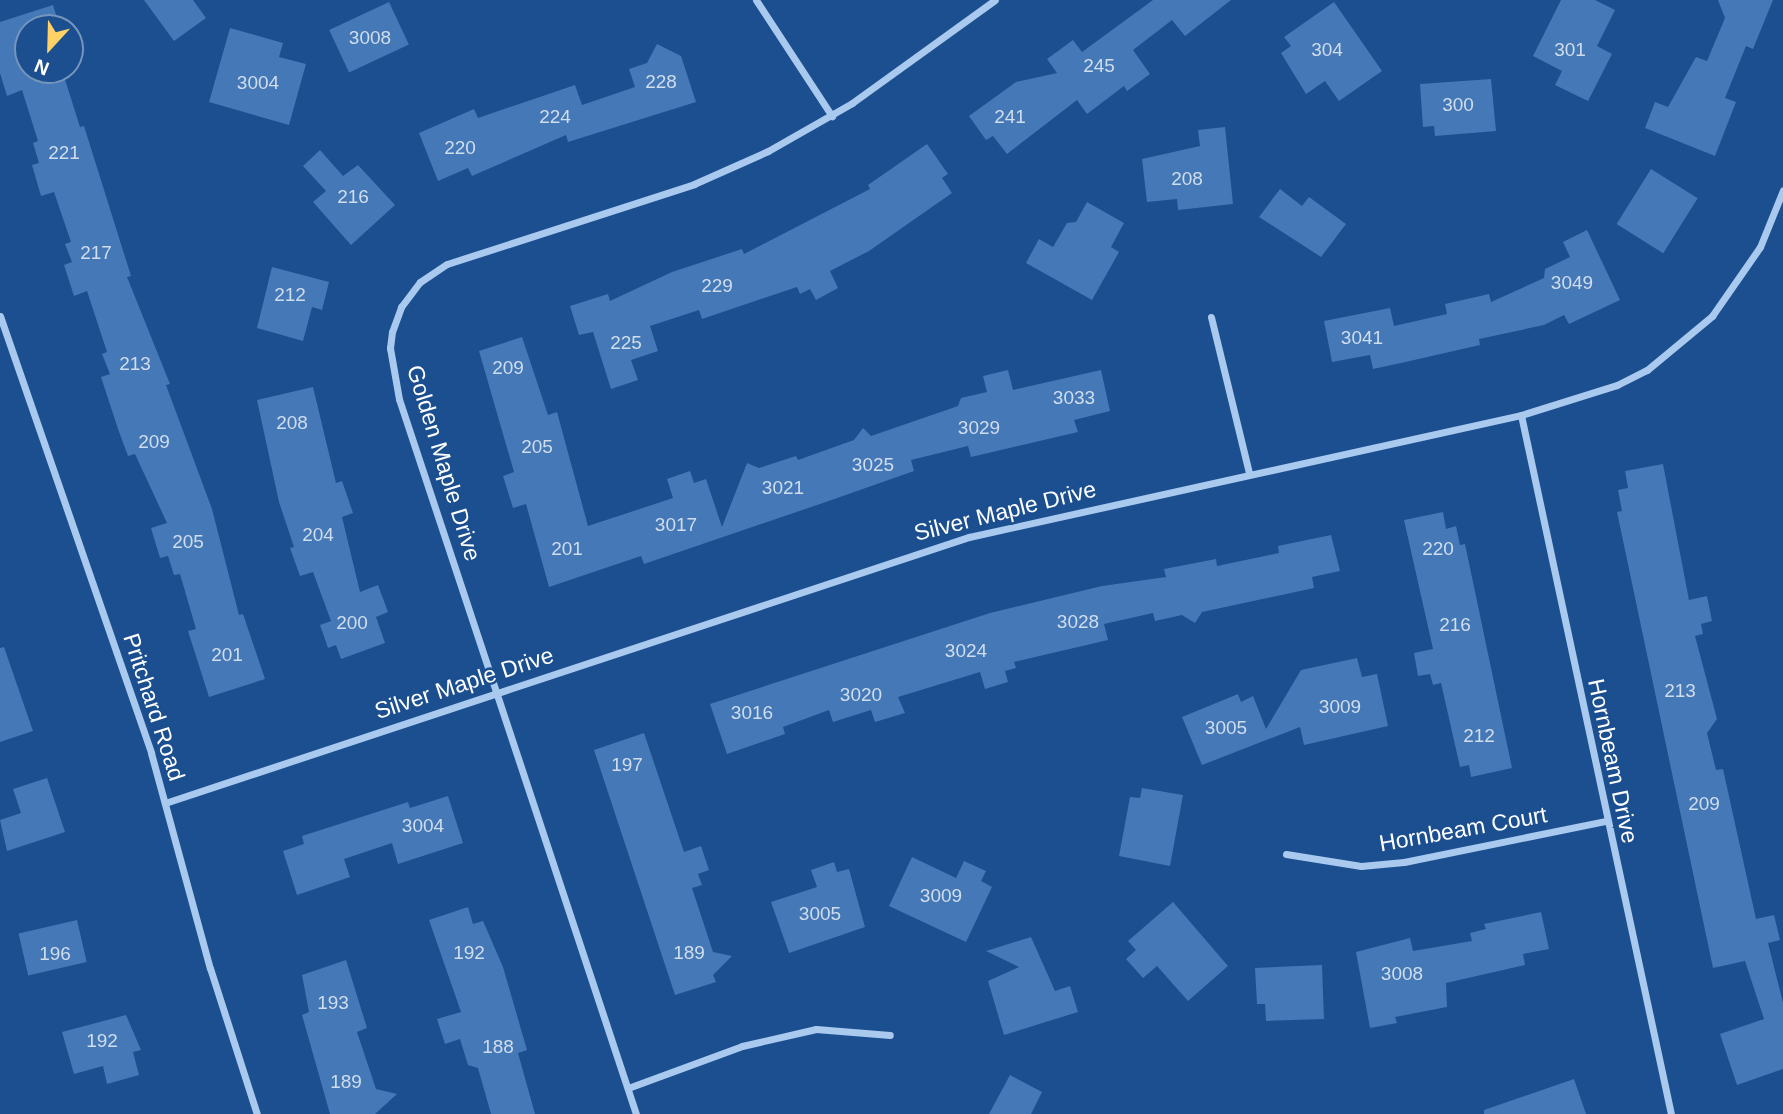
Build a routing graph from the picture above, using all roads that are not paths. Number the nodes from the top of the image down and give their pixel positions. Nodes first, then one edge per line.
1 (756, 0) edge
2 (995, 0) edge
3 (832, 116) junction
4 (1783, 190) edge
5 (0, 316) edge
6 (1211, 317) dead end
7 (1521, 415) junction
8 (1249, 473) junction
9 (498, 693) junction
10 (165, 803) junction
11 (1605, 821) junction
12 (1286, 854) dead end
13 (890, 1035) dead end
14 (628, 1088) junction
15 (257, 1114) edge
16 (636, 1114) edge
17 (1671, 1114) edge

1 - 3 street
2 - 3 street, Golden Maple Drive
3 - 9 street, Golden Maple Drive
4 - 7 street, Silver Maple Drive
5 - 10 street, Pritchard Road
6 - 8 street
7 - 8 street, Silver Maple Drive
7 - 11 street, Hornbeam Drive
8 - 9 street, Silver Maple Drive
9 - 10 street, Silver Maple Drive
9 - 14 street, Golden Maple Drive
10 - 15 street, Pritchard Road
11 - 12 street, Hornbeam Court
11 - 17 street, Hornbeam Drive
13 - 14 street
14 - 16 street, Golden Maple Drive

